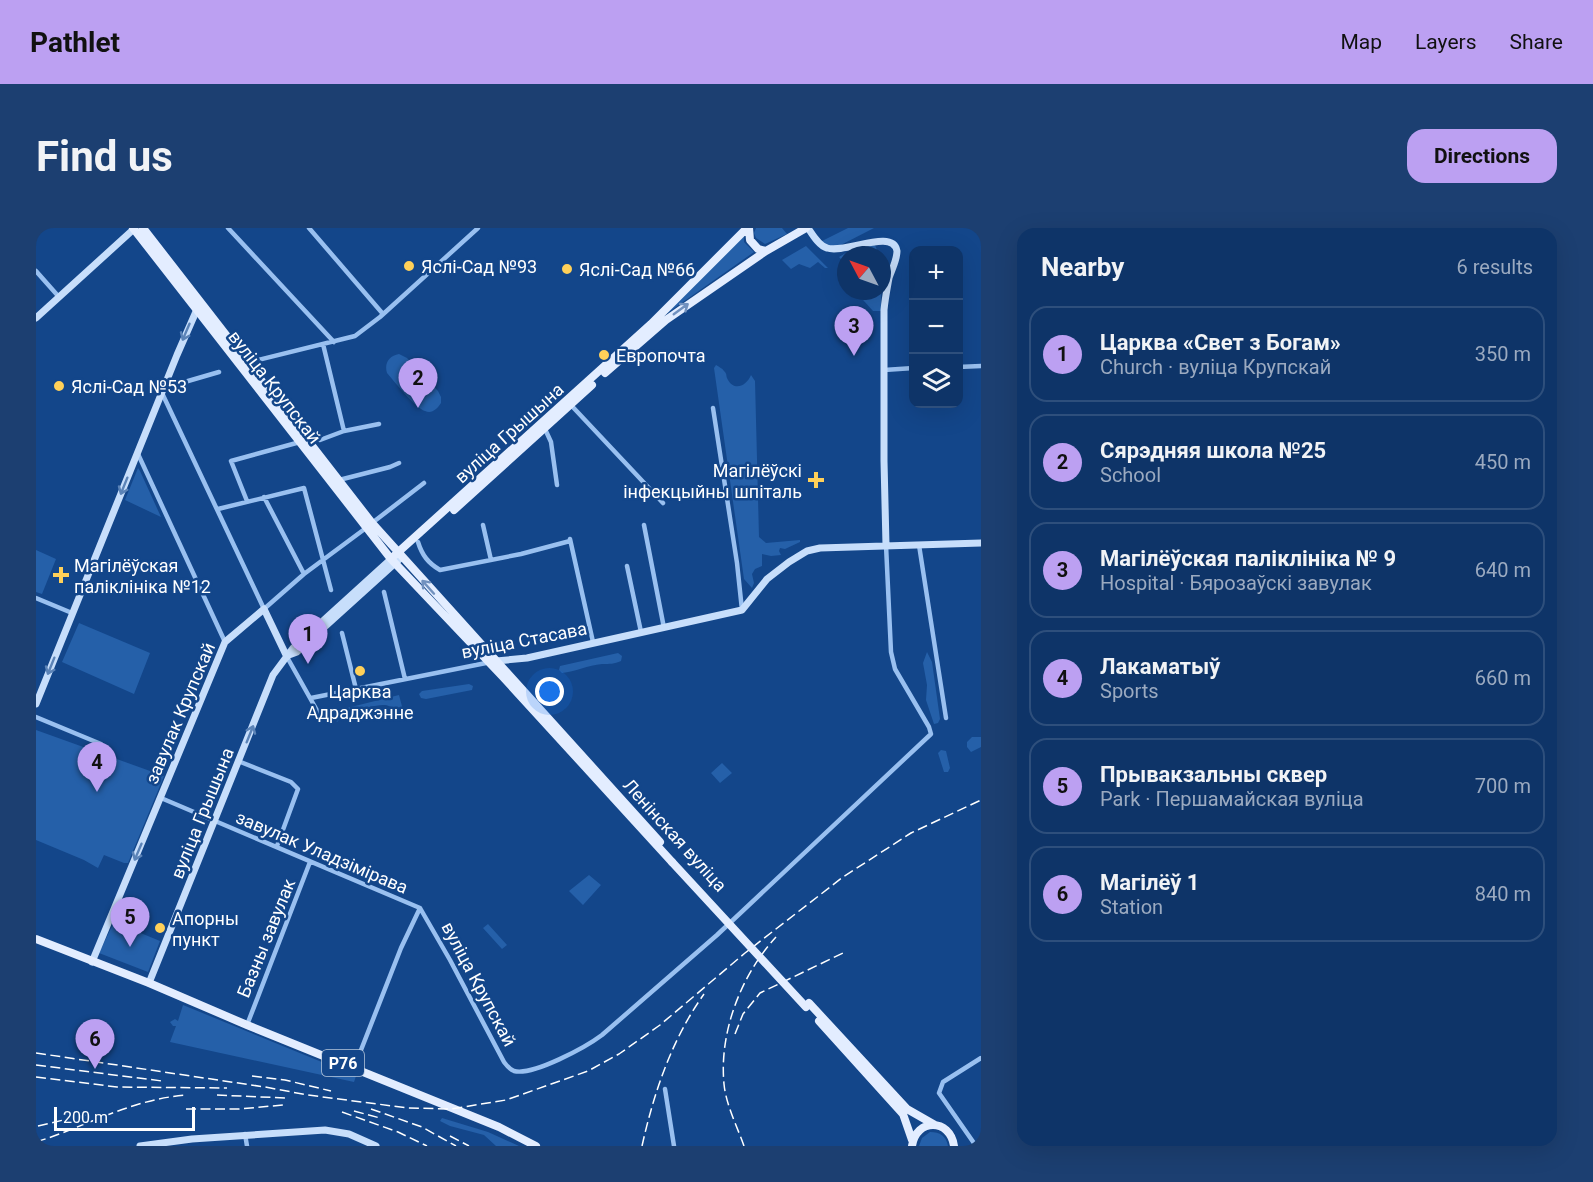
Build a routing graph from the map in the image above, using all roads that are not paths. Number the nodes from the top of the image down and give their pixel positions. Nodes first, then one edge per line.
1 (134, 228) edge
2 (143, 228) edge
3 (228, 228) edge
4 (309, 228) edge
5 (478, 228) edge
6 (748, 228) edge
7 (807, 228) edge
8 (867, 234) dead end
9 (887, 234) dead end
10 (766, 250) junction
11 (36, 271) edge
12 (59, 297) junction
13 (199, 307) junction
14 (383, 314) junction
15 (36, 318) edge
16 (334, 342) junction
17 (323, 344) junction
18 (244, 364) junction
19 (963, 366) edge
20 (981, 366) edge
21 (909, 368) edge
22 (884, 369) junction
23 (219, 372) dead end
24 (163, 390) junction
25 (569, 403) junction
26 (713, 408) dead end
27 (379, 424) dead end
28 (545, 429) junction
29 (344, 431) junction
30 (320, 440) dead end
31 (300, 442) junction
32 (137, 453) junction
33 (399, 463) dead end
34 (339, 480) junction
35 (424, 483) dead end
36 (557, 485) dead end
37 (264, 497) junction
38 (247, 501) junction
39 (663, 503) dead end
40 (218, 509) junction
41 (483, 525) dead end
42 (645, 525) dead end
43 (369, 526) junction
44 (418, 542) junction
45 (981, 543) edge
46 (886, 545) junction
47 (919, 545) junction
48 (400, 555) junction
49 (491, 560) junction
50 (322, 561) junction
51 (393, 561) junction
52 (627, 566) dead end
53 (304, 574) junction
54 (331, 590) dead end
55 (384, 592) dead end
56 (36, 598) edge
57 (264, 609) junction
58 (742, 610) junction
59 (72, 613) junction
60 (664, 628) junction
61 (641, 632) junction
62 (342, 633) dead end
63 (225, 642) junction
64 (593, 642) junction
65 (287, 657) junction
66 (493, 662) junction
67 (405, 679) junction
68 (356, 689) junction
69 (311, 698) junction
70 (36, 704) edge
71 (319, 714) dead end
72 (36, 717) edge
73 (946, 718) dead end
74 (101, 744) dead end
75 (238, 762) junction
76 (161, 798) junction
77 (214, 821) junction
78 (277, 846) junction
79 (310, 862) junction
80 (420, 908) junction
81 (36, 939) edge
82 (92, 962) junction
83 (149, 982) junction
84 (808, 1005) junction
85 (247, 1025) junction
86 (361, 1050) dead end
87 (981, 1058) edge
88 (665, 1089) dead end
89 (935, 1125) junction
90 (245, 1134) junction
91 (193, 1142) edge
92 (912, 1143) edge
93 (142, 1146) edge
94 (247, 1146) edge
95 (376, 1146) edge
96 (536, 1146) edge
97 (674, 1146) edge
98 (954, 1146) edge
99 (976, 1146) edge

1 - 12 main road
1 - 13 main road, вуліца Крупскай
2 - 13 main road, вуліца Крупскай
3 - 16 street
4 - 14 street
5 - 14 street
6 - 10 main road
6 - 25 main road, вуліца Грышына
7 - 8 main road
7 - 10 main road, вуліца Грышына
9 - 22 main road
25 -> 10 main road, вуліца Грышына
11 - 12 street
12 - 15 main road
13 - 18 main road, вуліца Крупскай
13 -> 24 main road
14 - 16 street
16 - 17 street
17 - 18 street
17 - 29 street
18 - 31 main road, вуліца Крупскай
18 - 34 main road, вуліца Крупскай
19 - 20 street
21 - 22 street
22 - 46 main road
23 - 24 street
24 - 32 main road
24 - 40 street
25 - 28 main road, вуліца Грышына
25 - 39 street
25 - 48 main road, вуліца Грышына
26 - 58 street
27 - 29 street
28 - 36 street
28 - 44 main road, вуліца Грышына
29 - 30 street
31 - 38 street
31 - 43 main road, вуліца Крупскай
32 -> 59 main road
32 - 63 street
33 - 34 street
34 - 43 main road, вуліца Крупскай
35 - 43 street, завулак Крупскай
37 - 38 street
37 - 50 street
37 - 53 street
38 - 40 street
40 - 57 street
41 - 49 street
42 - 60 street
43 - 48 main road, вуліца Крупскай
43 - 50 street, завулак Крупскай
43 - 51 main road, вуліца Крупскай
44 - 48 main road, вуліца Грышына
44 - 49 street
45 - 47 main road
46 - 47 main road
46 - 58 main road
46 - 80 street, вуліца Крупскай
47 - 73 street
48 - 51 main road, вуліца Грышына
66 -> 48 main road, Ленінская вуліца
49 - 64 street
50 - 53 street, завулак Крупскай
50 - 54 street
51 - 65 main road, вуліца Грышына
51 - 66 main road, Ленінская вуліца
52 - 61 street
53 - 57 street, завулак Крупскай
55 - 67 street
56 - 59 street
57 - 63 main road, завулак Крупскай
57 - 65 main road
58 - 60 main road, вуліца Стасава
59 -> 70 main road
60 - 61 main road, вуліца Стасава
61 - 64 main road, вуліца Стасава
62 - 68 street
63 - 76 main road, завулак Крупскай
64 - 66 main road, вуліца Стасава
65 - 69 street
75 -> 65 main road, вуліца Грышына
66 - 67 street, вуліца Стасава
66 - 84 main road, Ленінская вуліца, bridge
67 - 68 street, вуліца Стасава
68 - 69 street, вуліца Стасава
69 - 71 street
72 - 74 street
75 - 77 main road, вуліца Грышына
75 - 78 street
76 - 77 street, завулак Уладзімірава
76 -> 82 main road, завулак Крупскай
77 - 78 street, завулак Уладзімірава
77 - 83 main road, вуліца Грышына
78 - 79 street, завулак Уладзімірава
79 - 80 street, завулак Уладзімірава
79 - 85 street, Базны завулак
80 - 86 street
81 - 82 main road, Р76
82 - 83 main road, Р76
83 - 85 main road, Р76
84 - 89 main road, Ленінская вуліца
84 - 92 main road, Ленінская вуліца
85 - 96 main road, Р76
87 - 99 street
88 - 97 street
89 - 92 main road
89 - 98 main road, Ленінская вуліца
90 - 91 main road
90 - 94 street
90 - 95 main road
91 - 93 main road

